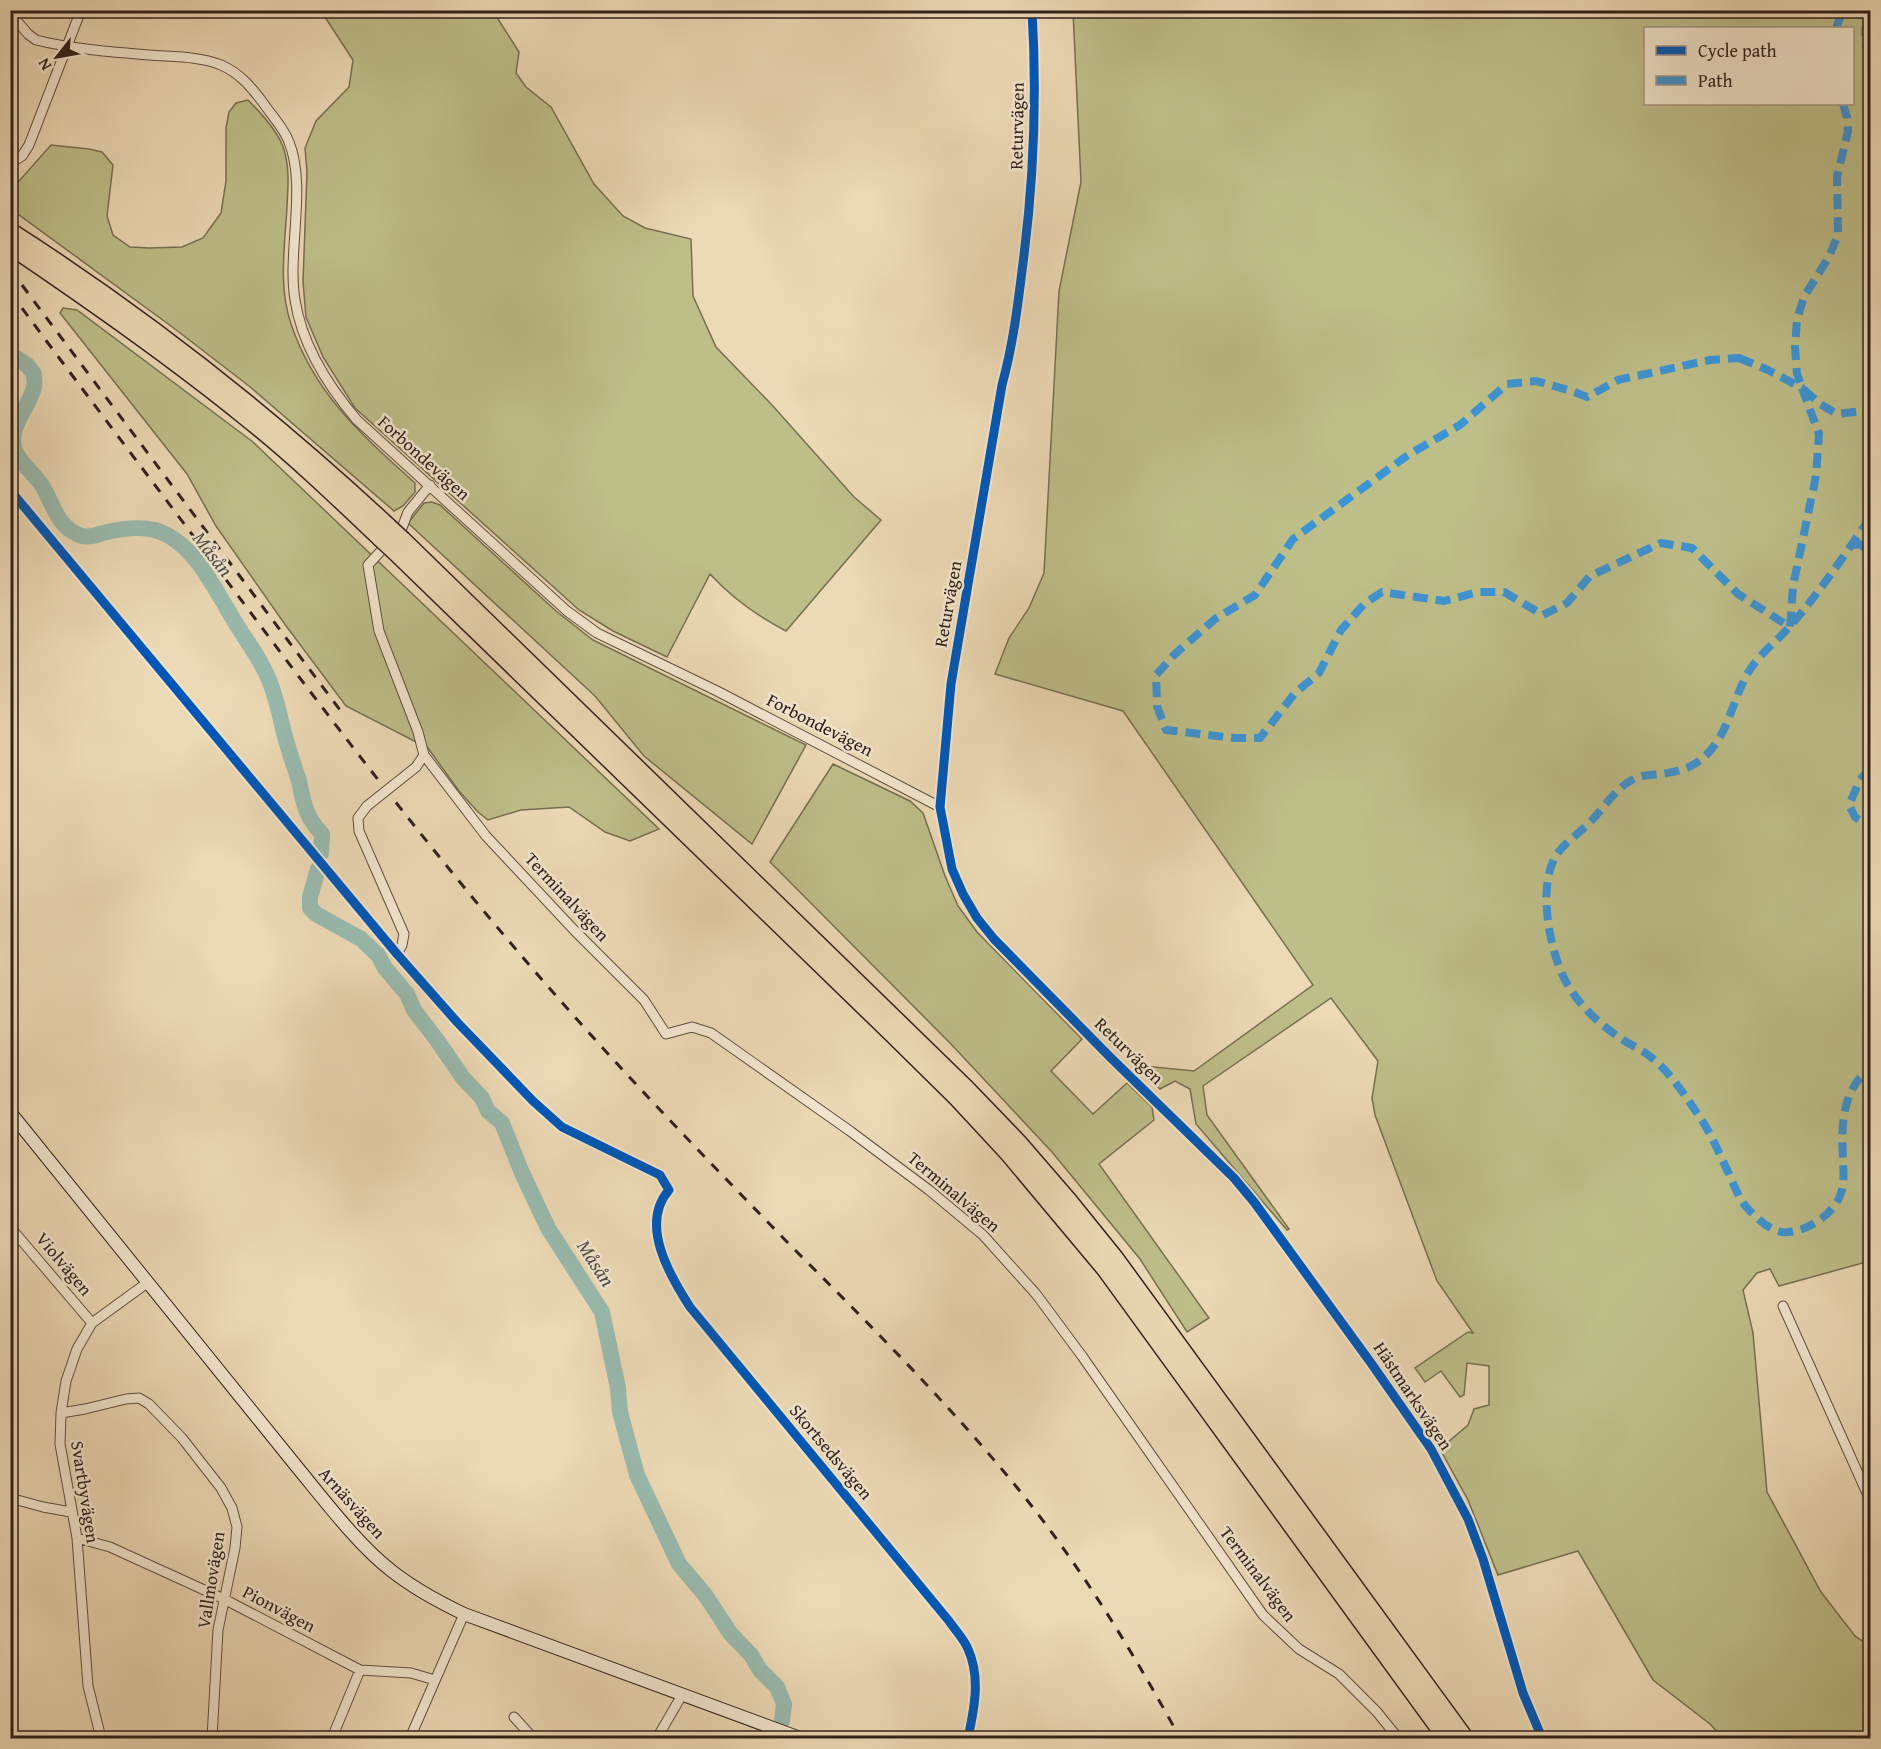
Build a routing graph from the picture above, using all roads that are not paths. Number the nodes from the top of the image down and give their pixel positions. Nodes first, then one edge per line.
1 (81, 10) edge
2 (1032, 10) edge
3 (10, 13) edge
4 (67, 46) junction
5 (10, 163) edge
6 (10, 231) edge
7 (10, 246) edge
8 (430, 485) junction
9 (10, 490) edge
10 (384, 532) junction
11 (398, 545) junction
12 (424, 755) junction
13 (940, 807) junction
14 (397, 954) junction
15 (10, 1112) edge
16 (1176, 1119) joint
17 (10, 1227) edge
18 (147, 1283) junction
19 (1783, 1306) dead end
20 (92, 1323) junction
21 (61, 1413) junction
22 (10, 1498) edge
23 (1870, 1500) edge
24 (71, 1512) junction
25 (77, 1538) junction
26 (224, 1599) junction
27 (464, 1614) junction
28 (360, 1670) junction
29 (435, 1680) junction
30 (682, 1695) junction
31 (514, 1717) dead end
32 (101, 1738) edge
33 (212, 1738) edge
34 (332, 1738) edge
35 (410, 1738) edge
36 (533, 1738) edge
37 (657, 1738) edge
38 (800, 1738) edge
39 (968, 1738) edge
40 (1398, 1738) edge
41 (1446, 1738) edge
42 (1464, 1738) edge
43 (1542, 1738) edge

1 - 4 street
2 - 13 street, Returvägen
3 - 4 street, Forbondevägen
4 - 5 street
4 - 8 street, Forbondevägen
6 - 10 highway
7 - 10 highway
8 - 12 street
8 - 13 street, Forbondevägen
9 - 14 street
10 - 11 highway, bridge
11 - 41 highway
11 - 42 highway
12 - 14 street, bridge
12 - 40 street, Terminalvägen
13 - 16 street, Returvägen
14 - 39 street, Skortsedsvägen
15 - 18 street, Arnäsvägen
16 - 43 street, Hästmarksvägen
17 - 20 street, Violvägen
18 - 20 street, Svartbyvägen
18 - 27 street, Arnäsvägen
19 - 23 street
20 - 21 street, Svartbyvägen
21 - 24 street, Svartbyvägen
21 - 26 street, Vallmovägen
22 - 24 street
24 - 25 street, Svartbyvägen
25 - 26 street, Pionvägen
25 - 32 street, Svartbyvägen
26 - 28 street, Pionvägen
26 - 33 street, Vallmovägen
27 - 29 street
27 - 30 street, Arnäsvägen
28 - 29 street, Pionvägen
28 - 34 street
29 - 35 street
30 - 37 street
30 - 38 street, Arnäsvägen
31 - 36 street

